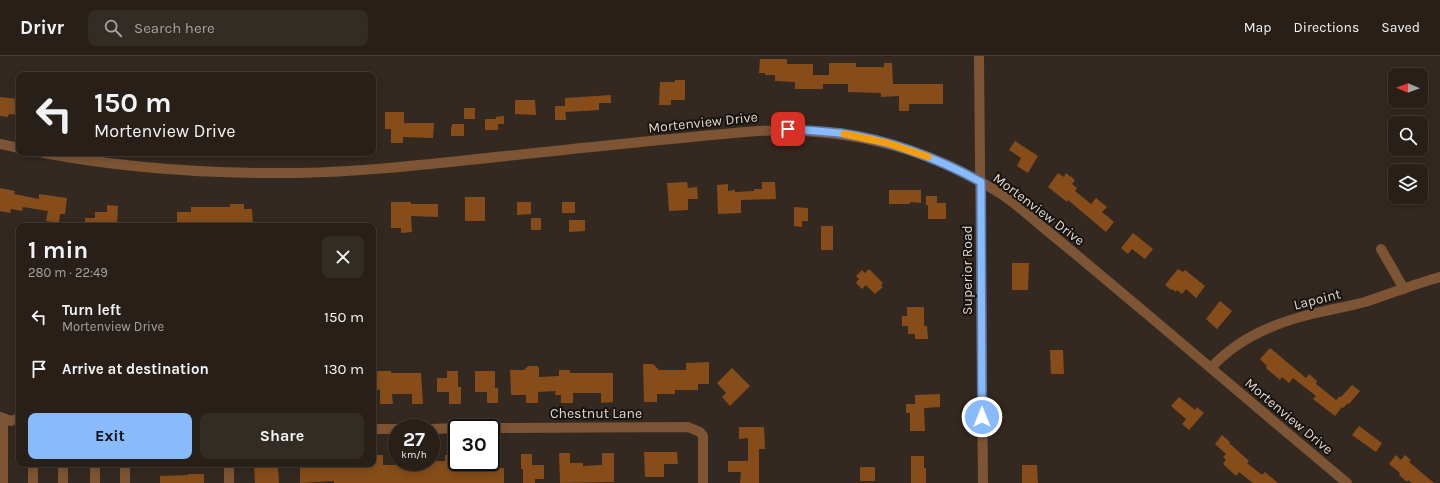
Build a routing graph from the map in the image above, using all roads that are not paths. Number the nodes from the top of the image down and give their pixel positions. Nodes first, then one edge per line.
1 (979, 56) edge
2 (0, 144) edge
3 (16, 147) edge
4 (63, 156) edge
5 (981, 182) junction
6 (1381, 249) dead end
7 (1440, 277) edge
8 (1404, 289) junction
9 (1211, 368) junction
10 (2, 418) edge
11 (16, 419) edge
12 (500, 428) edge
13 (376, 429) edge
14 (388, 429) edge
15 (33, 467) edge
16 (63, 467) edge
17 (95, 467) edge
18 (125, 467) edge
19 (229, 467) edge
20 (3, 483) edge
21 (33, 483) edge
22 (63, 483) edge
23 (95, 483) edge
24 (125, 483) edge
25 (229, 483) edge
26 (703, 483) edge
27 (983, 483) edge
28 (1347, 483) edge

1 - 5 street, Superior Road
2 - 3 street
4 - 5 street, Mortenview Drive
5 - 9 street, Mortenview Drive
5 - 27 street, Superior Road
6 - 8 street
7 - 8 street, Lapoint
8 - 9 street, Lapoint
9 - 28 street, Mortenview Drive
10 - 11 street
10 - 20 street
12 - 26 street, Chestnut Lane
13 - 14 street
15 - 21 street
16 - 22 street
17 - 23 street
18 - 24 street
19 - 25 street

